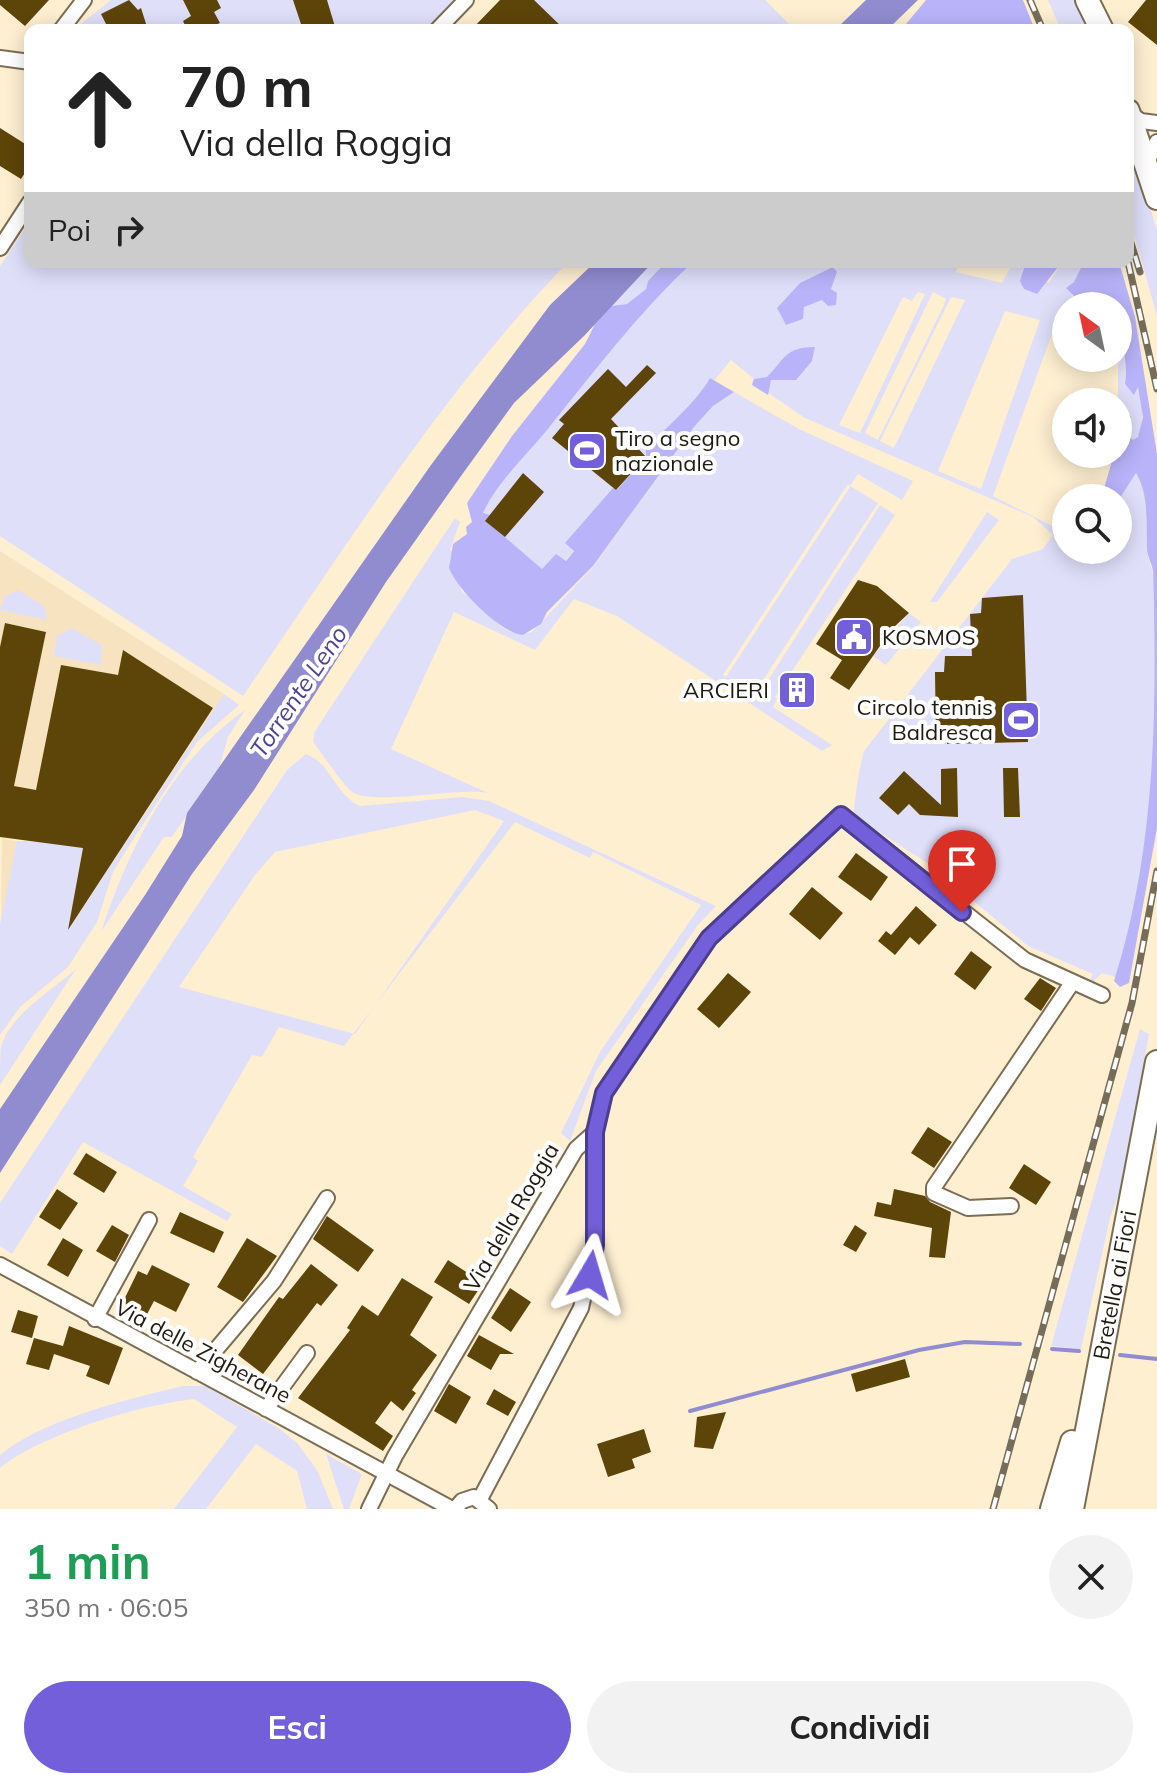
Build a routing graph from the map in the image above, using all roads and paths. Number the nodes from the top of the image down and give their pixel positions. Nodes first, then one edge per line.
1 (84, 0) edge
2 (466, 0) edge
3 (1087, 0) edge
4 (66, 24) edge
5 (443, 24) edge
6 (1099, 24) edge
7 (0, 58) edge
8 (24, 61) edge
9 (1134, 116) edge
10 (1157, 123) edge
11 (1134, 129) edge
12 (1157, 142) edge
13 (1146, 164) junction
14 (1157, 198) edge
15 (24, 211) edge
16 (0, 248) edge
17 (1072, 983) junction
18 (1102, 995) dead end
19 (1157, 1062) edge
20 (595, 1132) junction
21 (327, 1198) dead end
22 (1011, 1206) dead end
23 (149, 1220) dead end
24 (0, 1265) edge
25 (95, 1319) junction
26 (1101, 1345) junction
27 (307, 1353) dead end
28 (197, 1372) junction
29 (266, 1409) junction
30 (386, 1473) junction
31 (484, 1504) edge
32 (369, 1509) edge
33 (454, 1509) edge
34 (1052, 1509) edge
35 (1072, 1509) edge

1 - 4 street
2 - 5 street
3 - 6 main road
7 - 8 street
9 - 10 street
11 - 13 main road
12 - 13 street
13 - 14 main road
15 - 16 street
17 - 18 street, Via della Roggia
17 - 20 street, Via della Roggia
17 - 22 street
19 - 26 main road, Bretella ai Fiori
20 - 30 street, Via della Roggia
20 - 31 street
21 - 28 street
23 - 25 street
24 - 25 street, Via delle Zigherane
25 - 28 street, Via delle Zigherane
26 - 34 main road
26 - 35 main road, Bretella ai Fiori
27 - 29 street
28 - 29 street, Via delle Zigherane
29 - 30 street, Via delle Zigherane
30 - 32 street, Via della Roggia
30 - 33 street, Via delle Zigherane
31 - 33 street

